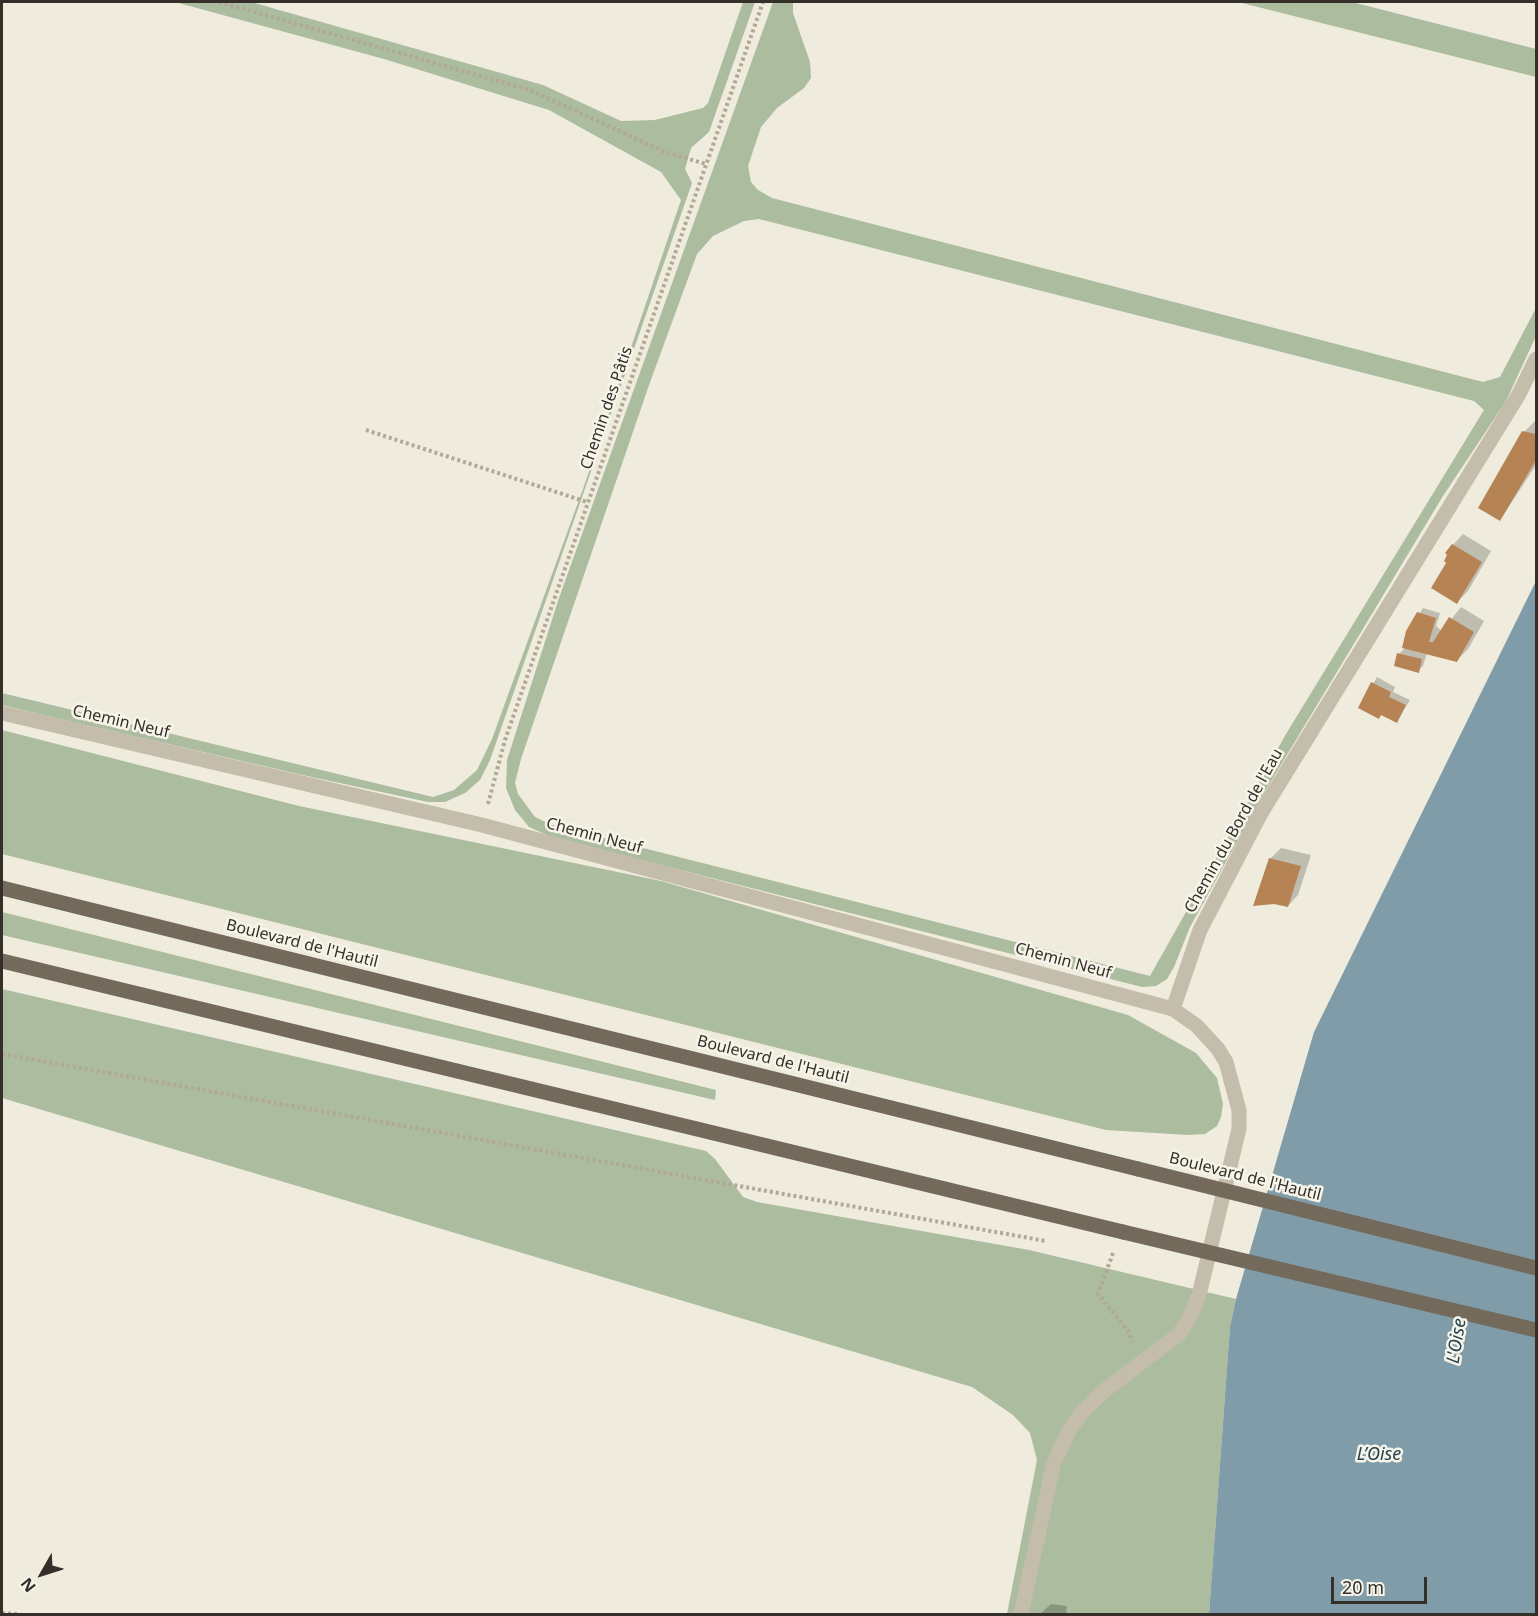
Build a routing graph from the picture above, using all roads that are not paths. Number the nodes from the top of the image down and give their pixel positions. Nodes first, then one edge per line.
1 (1536, 359) edge
2 (2, 713) edge
3 (2, 888) edge
4 (2, 961) edge
5 (1173, 1009) junction
6 (1536, 1268) edge
7 (1536, 1330) edge
8 (1021, 1614) edge

1 - 5 street, Chemin du Bord de l'Eau
2 - 5 street, Chemin Neuf
3 - 6 main road, Boulevard de l'Hautil, bridge
4 - 7 main road, bridge
5 - 8 street

